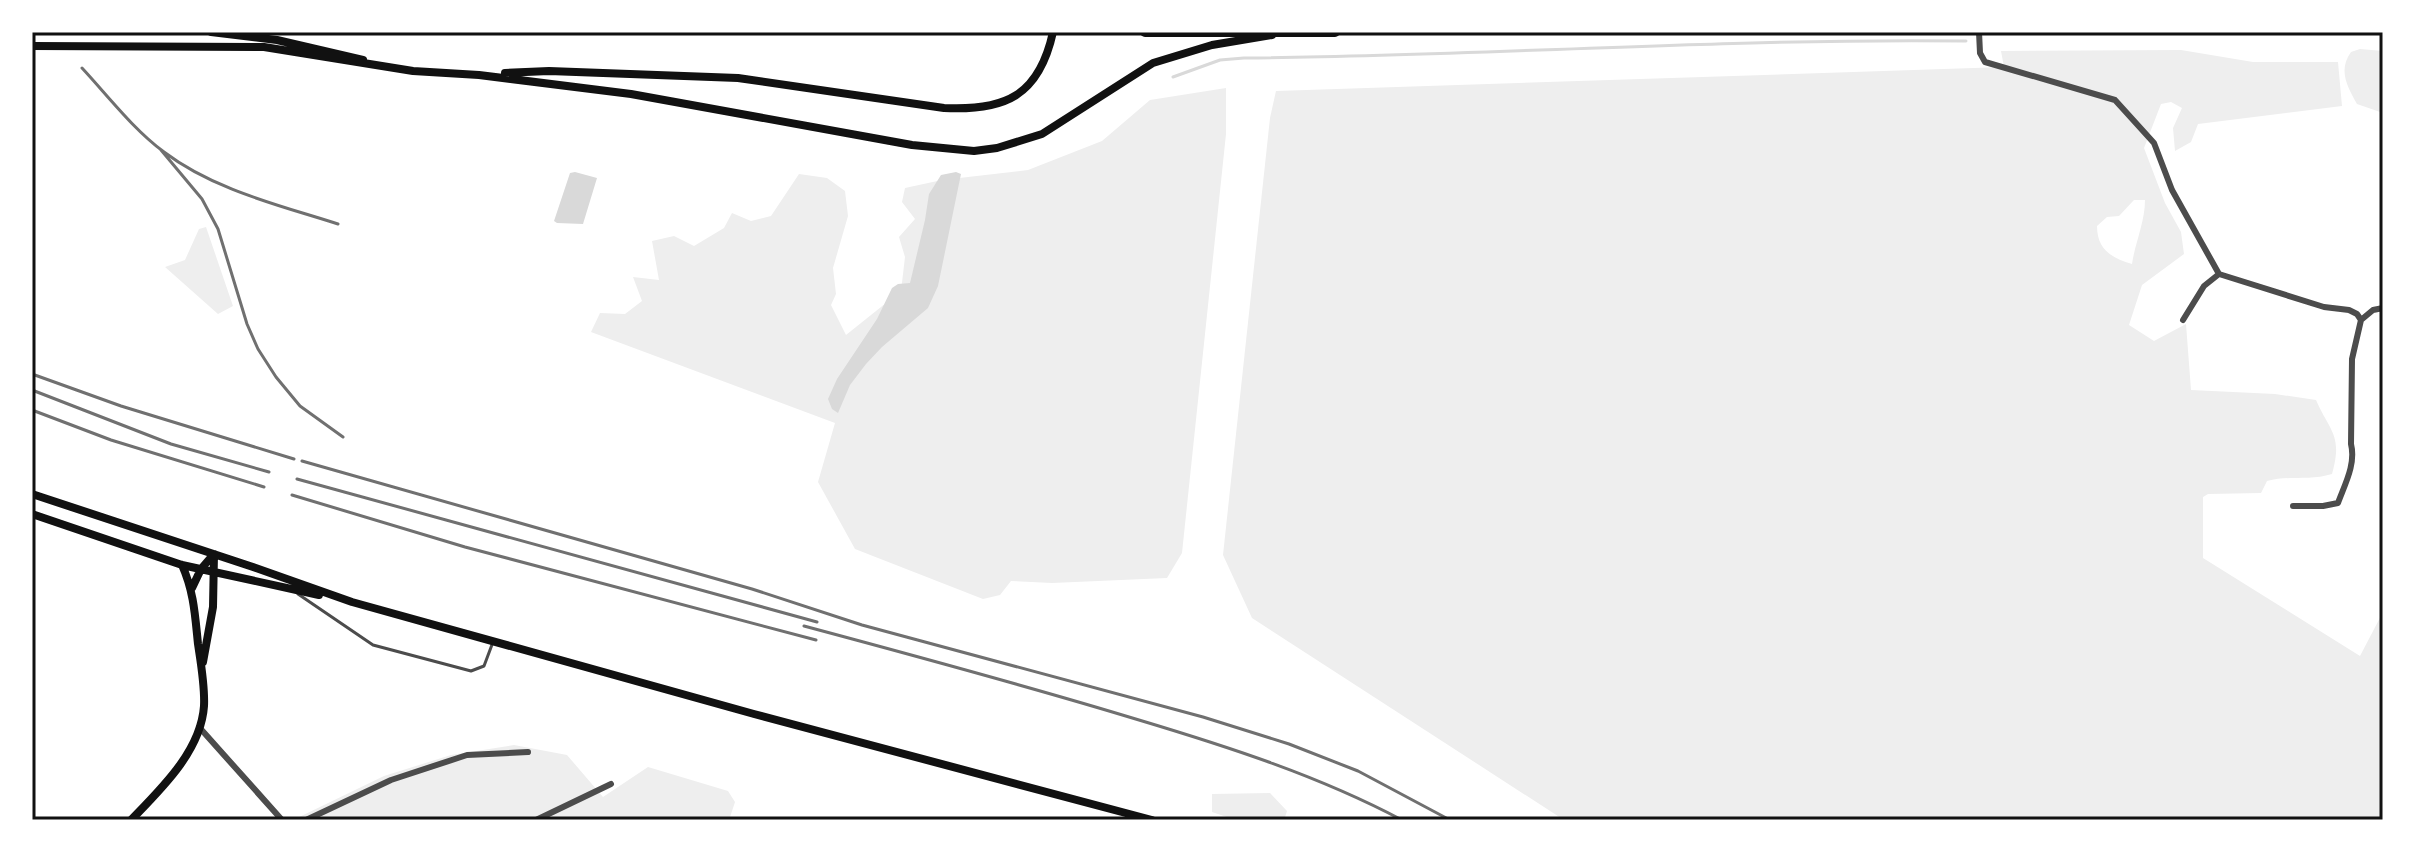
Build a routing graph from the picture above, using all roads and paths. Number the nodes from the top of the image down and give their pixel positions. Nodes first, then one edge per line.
1 (211, 32) edge
2 (1053, 32) edge
3 (1145, 32) edge
4 (1335, 32) edge
5 (1979, 32) edge
6 (1290, 33) edge
7 (32, 46) edge
8 (394, 69) junction
9 (479, 75) junction
10 (2219, 274) junction
11 (2383, 308) edge
12 (2183, 320) dead end
13 (2361, 320) junction
14 (32, 494) edge
15 (2293, 506) dead end
16 (32, 514) edge
17 (214, 554) junction
18 (182, 565) junction
19 (201, 569) junction
20 (215, 572) junction
21 (192, 588) junction
22 (293, 590) junction
23 (344, 600) junction
24 (493, 642) junction
25 (202, 671) junction
26 (199, 726) junction
27 (528, 752) dead end
28 (611, 784) dead end
29 (131, 820) edge
30 (282, 820) edge
31 (306, 820) edge
32 (536, 820) edge
33 (1152, 820) edge

1 - 8 main road
2 - 9 main road
3 - 6 highway
4 - 6 highway
5 - 10 street
6 - 9 main road
7 - 8 main road
8 - 9 main road
10 - 12 street
10 - 13 street
11 - 13 street
13 - 15 street
14 - 17 main road
16 - 18 main road
17 - 19 main road
17 - 20 main road
17 - 23 main road
18 - 19 main road
18 - 21 main road
19 - 20 main road
19 - 21 main road
20 - 22 main road
20 - 25 main road
21 - 25 main road
22 - 23 main road
22 - 24 lane
23 - 24 main road
24 - 33 main road
25 - 26 main road
26 - 29 main road
26 - 30 street
27 - 31 street
28 - 32 street

